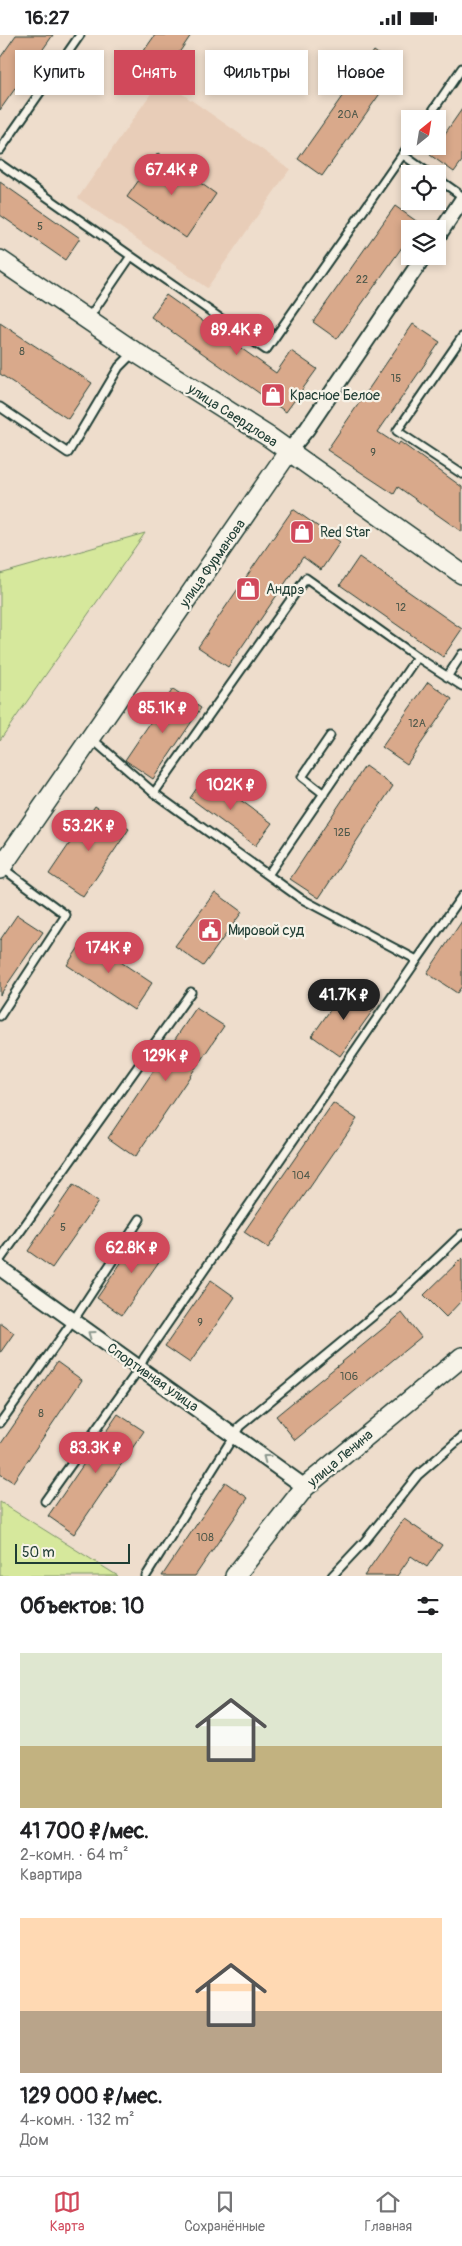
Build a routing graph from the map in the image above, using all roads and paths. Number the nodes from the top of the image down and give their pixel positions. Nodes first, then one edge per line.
1 (80, 35) edge
2 (462, 68) edge
3 (433, 110) edge
4 (0, 150) edge
5 (403, 155) joint
6 (0, 164) edge
7 (417, 165) edge
8 (446, 185) edge
9 (462, 198) edge
10 (446, 223) edge
11 (131, 255) junction
12 (0, 260) edge
13 (418, 265) edge
14 (87, 320) junction
15 (462, 337) edge
16 (135, 352) junction
17 (0, 407) edge
18 (289, 451) junction
19 (462, 474) edge
20 (462, 574) edge
21 (462, 655) edge
22 (417, 657) junction
23 (447, 677) junction
24 (462, 687) edge
25 (330, 736) dead end
26 (90, 738) junction
27 (154, 793) junction
28 (324, 794) junction
29 (1, 868) edge
30 (268, 875) junction
31 (462, 896) edge
32 (416, 960) junction
33 (191, 992) dead end
34 (0, 1016) edge
35 (140, 1219) dead end
36 (462, 1234) edge
37 (0, 1260) edge
38 (0, 1268) edge
39 (73, 1321) junction
40 (462, 1357) edge
41 (139, 1369) junction
42 (0, 1423) edge
43 (234, 1435) junction
44 (462, 1437) edge
45 (305, 1487) junction
46 (45, 1501) dead end
47 (146, 1576) edge
48 (235, 1576) edge
49 (332, 1576) edge

1 - 4 lane
2 - 3 lane
5 - 7 lane
5 - 11 lane
6 - 11 lane
8 - 9 lane
9 - 10 street
11 - 14 lane
12 - 14 main road, улица Свердлова
13 - 18 street, улица Фурманова
14 - 16 main road, улица Свердлова
15 - 19 lane
16 - 17 lane
16 - 18 main road, улица Свердлова
18 - 20 main road, улица Свердлова
18 - 26 main road, улица Фурманова
21 - 23 lane
22 - 23 lane
22 - 27 lane
22 - 28 lane
23 - 24 lane
25 - 28 lane
26 - 27 lane
26 - 29 main road, улица Фурманова
27 - 30 lane
28 - 30 lane
29 - 34 lane
30 - 32 lane
31 - 32 lane
32 - 41 lane
33 - 37 lane
35 - 39 lane
36 - 43 lane
38 - 39 street, Спортивная улица
41 -> 39 street, Спортивная улица
39 - 42 lane
40 - 45 main road, улица Ленина
41 - 43 street, Спортивная улица
41 - 46 lane
45 -> 43 street, Спортивная улица
43 - 47 lane
44 - 49 lane
45 - 48 main road, улица Ленина

